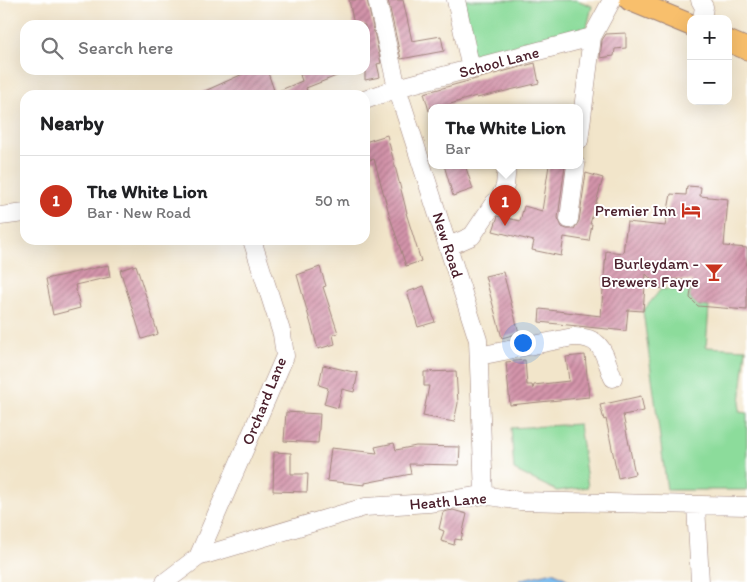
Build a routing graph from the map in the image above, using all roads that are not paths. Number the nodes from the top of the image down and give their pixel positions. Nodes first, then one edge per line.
1 (377, 0) edge
2 (456, 0) edge
3 (612, 0) edge
4 (630, 0) edge
5 (700, 0) edge
6 (703, 15) edge
7 (687, 23) edge
8 (592, 38) junction
9 (732, 43) edge
10 (747, 49) edge
11 (472, 69) junction
12 (397, 88) junction
13 (370, 98) edge
14 (583, 109) edge
15 (507, 169) edge
16 (575, 169) edge
17 (20, 214) edge
18 (0, 216) edge
19 (569, 219) dead end
20 (254, 245) edge
21 (449, 246) junction
22 (479, 356) junction
23 (613, 378) dead end
24 (484, 495) junction
25 (696, 505) junction
26 (747, 506) edge
27 (198, 557) junction
28 (165, 582) edge
29 (700, 582) edge

1 - 12 street, New Road
2 - 11 street
3 - 8 street
4 - 7 main road
5 - 6 street
8 - 11 street, School Lane
8 - 14 street
9 - 10 main road
11 - 12 street, School Lane
12 - 13 street, School Lane
12 - 21 street, New Road
15 - 21 street
16 - 19 street
17 - 18 street
20 - 27 street, Orchard Lane
21 - 22 street, New Road
22 - 23 street
22 - 24 street, New Road
24 - 25 street, Heath Lane
24 - 27 street, Heath Lane
25 - 26 street, Heath Lane
25 - 29 street
27 - 28 street, Heath Lane

